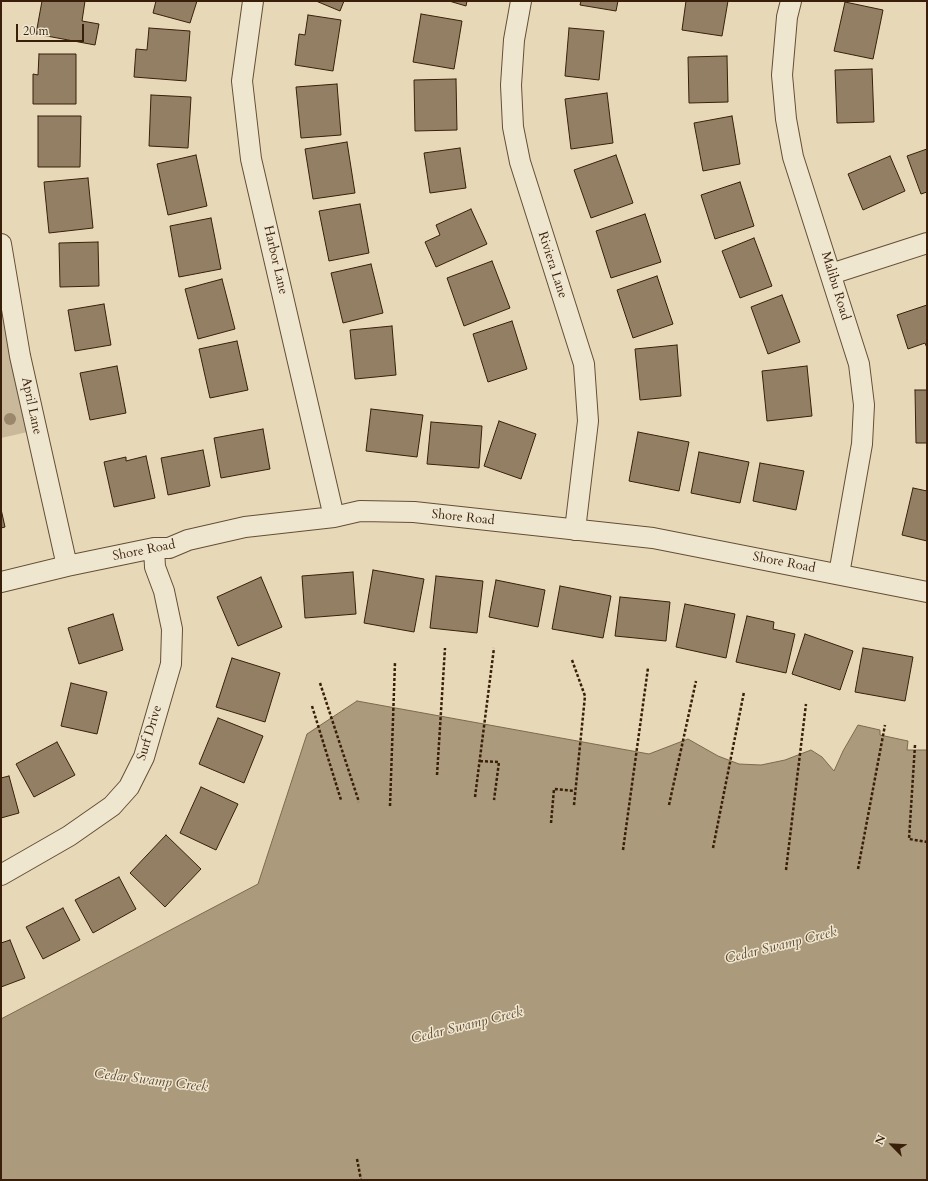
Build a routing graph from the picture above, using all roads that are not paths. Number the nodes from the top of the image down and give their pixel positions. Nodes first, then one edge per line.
1 (253, 1) edge
2 (521, 1) edge
3 (791, 1) edge
4 (927, 243) edge
5 (1, 244) edge
6 (831, 274) junction
7 (334, 517) junction
8 (575, 530) junction
9 (154, 548) junction
10 (67, 566) junction
11 (839, 574) junction
12 (1, 582) edge
13 (927, 592) edge
14 (1, 874) edge

1 - 7 street, Harbor Lane
2 - 8 street, Riviera Lane
3 - 6 street, Malibu Road
4 - 6 street
5 - 10 street, April Lane
6 - 11 street, Malibu Road
7 - 8 street, Shore Road
7 - 9 street, Shore Road
8 - 11 street, Shore Road
9 - 10 street, Shore Road
9 - 14 street, Surf Drive
10 - 12 street, Shore Road
11 - 13 street, Shore Road

